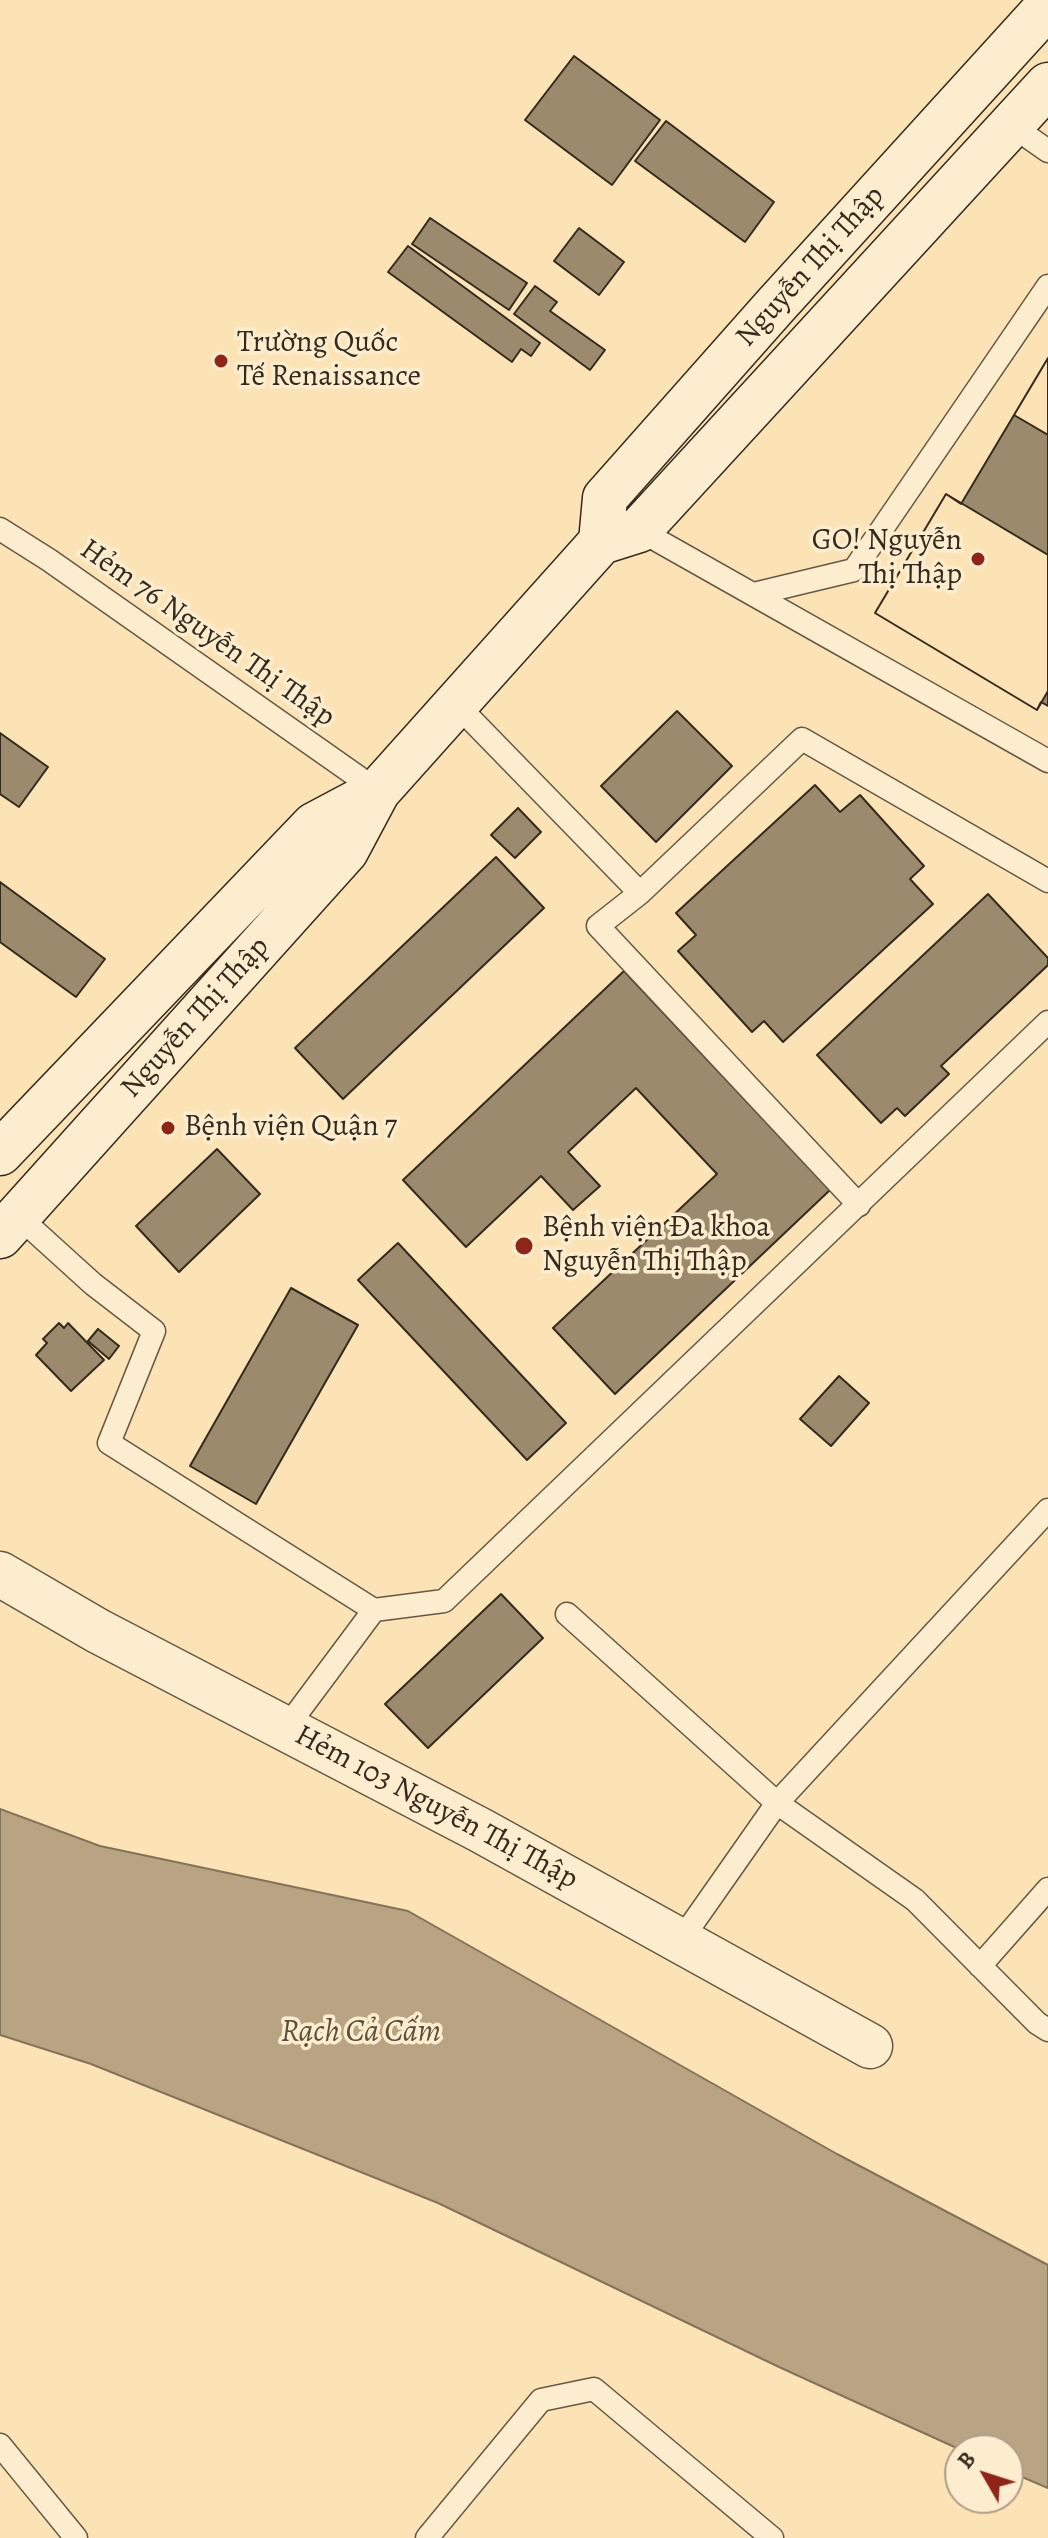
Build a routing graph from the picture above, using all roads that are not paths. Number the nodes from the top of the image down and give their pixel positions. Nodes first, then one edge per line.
1 (1048, 6) edge
2 (1048, 85) edge
3 (1011, 125) junction
4 (1048, 151) edge
5 (1048, 286) edge
6 (0, 529) edge
7 (620, 536) junction
8 (754, 594) junction
9 (456, 704) junction
10 (1048, 761) edge
11 (378, 791) junction
12 (1048, 881) edge
13 (640, 893) junction
14 (1048, 1022) edge
15 (0, 1153) edge
16 (859, 1205) junction
17 (9, 1226) edge
18 (1048, 1510) edge
19 (0, 1574) edge
20 (374, 1610) junction
21 (567, 1614) dead end
22 (286, 1728) junction
23 (777, 1803) junction
24 (1048, 1889) edge
25 (681, 1940) junction
26 (980, 1966) junction
27 (1048, 2030) edge
28 (870, 2046) dead end
29 (0, 2445) edge
30 (76, 2538) edge
31 (427, 2538) edge
32 (772, 2538) edge

1 - 7 main road, Nguyễn Thị Thập
2 - 3 main road, Nguyễn Thị Thập
3 - 4 lane
3 - 7 main road, Nguyễn Thị Thập
5 - 8 lane
6 - 11 lane, Hẻm 76 Nguyễn Thị Thập
7 - 8 lane
7 - 9 main road, Nguyễn Thị Thập
8 - 10 lane
9 - 11 main road, Nguyễn Thị Thập
9 - 13 lane
11 - 15 main road, Nguyễn Thị Thập
11 - 17 main road, Nguyễn Thị Thập
12 - 13 lane
13 - 16 lane
14 - 16 lane
16 - 20 lane
17 - 20 lane
18 - 23 lane
19 - 22 main road, Hẻm 103 Nguyễn Thị Thập
20 - 22 lane
21 - 23 lane
22 - 25 main road, Hẻm 103 Nguyễn Thị Thập
23 - 25 lane
23 - 26 lane
24 - 26 lane
25 - 28 main road, Hẻm 103 Nguyễn Thị Thập
26 - 27 lane
29 - 30 lane
31 - 32 lane

